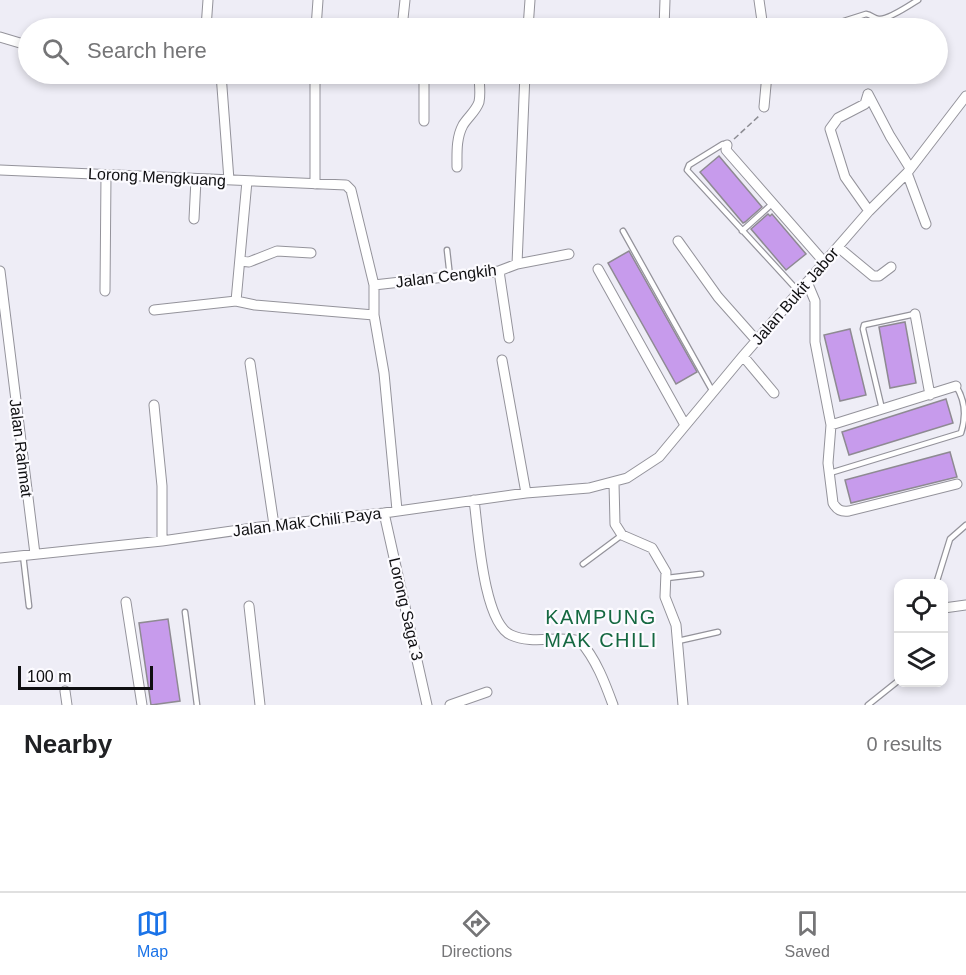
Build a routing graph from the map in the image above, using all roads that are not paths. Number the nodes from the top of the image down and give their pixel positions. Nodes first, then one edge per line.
1 (208, 0) edge
2 (318, 0) edge
3 (405, 0) edge
4 (530, 0) edge
5 (665, 0) edge
6 (759, 0) edge
7 (918, 0) edge
8 (207, 18) edge
9 (317, 18) edge
10 (403, 18) edge
11 (529, 18) edge
12 (664, 18) edge
13 (762, 18) edge
14 (853, 18) edge
15 (875, 18) edge
16 (886, 18) edge
17 (0, 37) edge
18 (18, 42) edge
19 (222, 84) edge
20 (315, 84) edge
21 (424, 84) edge
22 (479, 84) edge
23 (525, 84) edge
24 (766, 84) edge
25 (966, 96) edge
26 (764, 107) road end
27 (424, 121) dead end
28 (727, 145) joint
29 (457, 166) dead end
30 (0, 170) edge
31 (909, 170) junction
32 (106, 175) junction
33 (196, 179) junction
34 (229, 180) junction
35 (247, 181) junction
36 (315, 184) junction
37 (773, 204) junction
38 (869, 211) junction
39 (194, 219) dead end
40 (926, 224) dead end
41 (624, 231) dead end
42 (742, 231) junction
43 (678, 241) dead end
44 (838, 247) junction
45 (447, 250) dead end
46 (311, 254) dead end
47 (569, 254) dead end
48 (240, 261) junction
49 (825, 263) junction
50 (517, 264) junction
51 (891, 267) dead end
52 (598, 268) dead end
53 (0, 271) edge
54 (499, 271) junction
55 (450, 277) junction
56 (807, 282) junction
57 (374, 285) junction
58 (105, 291) dead end
59 (799, 292) junction
60 (236, 301) junction
61 (154, 310) dead end
62 (915, 314) joint
63 (374, 315) junction
64 (509, 338) dead end
65 (757, 341) junction
66 (743, 356) junction
67 (502, 360) dead end
68 (250, 363) dead end
69 (956, 386) joint
70 (713, 392) junction
71 (774, 393) dead end
72 (930, 395) junction
73 (154, 405) dead end
74 (882, 410) junction
75 (686, 425) junction
76 (831, 425) junction
77 (829, 474) junction
78 (614, 483) junction
79 (957, 484) dead end
80 (526, 494) junction
81 (474, 500) junction
82 (398, 510) junction
83 (384, 513) junction
84 (274, 525) junction
85 (966, 525) edge
86 (622, 535) junction
87 (162, 541) junction
88 (35, 554) junction
89 (23, 555) junction
90 (0, 558) edge
91 (584, 564) dead end
92 (701, 574) dead end
93 (667, 578) junction
94 (938, 579) edge
95 (126, 602) dead end
96 (966, 605) edge
97 (28, 606) dead end
98 (249, 606) dead end
99 (948, 607) edge
100 (185, 612) dead end
101 (718, 632) dead end
102 (678, 641) junction
103 (894, 684) edge
104 (65, 691) dead end
105 (487, 692) dead end
106 (67, 705) edge
107 (142, 705) edge
108 (197, 705) edge
109 (260, 705) edge
110 (427, 705) edge
111 (450, 705) edge
112 (613, 705) edge
113 (683, 705) edge
114 (868, 705) edge

1 - 8 street
2 - 9 street
3 - 10 street
4 - 11 street
5 - 12 street
6 - 13 street
7 - 16 lane
14 - 15 lane
17 - 18 street
19 - 34 street
20 - 36 street
21 - 27 street
22 - 29 street
23 - 50 street, Jalan Cengkih
24 - 26 street
25 - 31 street, Jalan Bukit Jabor
28 - 37 street
28 - 42 lane
30 - 32 street, Lorong Mengkuang
31 - 38 street, Jalan Bukit Jabor
31 - 38 street
31 - 40 street
32 - 33 street, Lorong Mengkuang
32 - 58 street
33 - 34 street, Lorong Mengkuang
33 - 39 street
34 - 35 street, Lorong Mengkuang
35 - 36 street, Lorong Mengkuang
35 - 48 street
36 - 57 street, Lorong Mengkuang
37 - 42 lane
37 - 49 street
38 - 44 street, Jalan Bukit Jabor
41 - 70 lane
42 - 59 lane
43 - 65 street
44 - 49 street, Jalan Bukit Jabor
44 - 51 street
45 - 55 lane
46 - 48 street
47 - 50 street
48 - 60 street
49 - 56 street, Jalan Bukit Jabor
50 - 54 street, Jalan Cengkih
52 - 75 street
53 - 88 street, Jalan Rahmat
54 - 55 street, Jalan Cengkih
54 - 64 street
55 - 57 street, Jalan Cengkih
56 - 59 street, Jalan Bukit Jabor
56 - 76 street
57 - 63 street, Jalan Cengkih
59 - 65 street, Jalan Bukit Jabor
60 - 61 street
60 - 63 street
62 - 72 street
62 - 74 lane
63 - 82 street, Jalan Cengkih
65 - 66 street, Jalan Bukit Jabor
66 - 70 street, Jalan Bukit Jabor
66 - 71 street
67 - 80 street
68 - 84 street
69 - 72 street
69 - 77 lane
70 - 75 street, Jalan Bukit Jabor
72 - 74 street
73 - 87 street
74 - 76 street
75 - 78 street, Jalan Bukit Jabor
76 - 77 street
77 - 79 street
78 - 80 street, Jalan Mak Chili Paya
78 - 86 street
80 - 81 street, Jalan Mak Chili Paya
81 - 82 street, Jalan Mak Chili Paya
81 - 112 street
82 - 83 street, Jalan Mak Chili Paya
83 - 84 street, Jalan Mak Chili Paya
83 - 110 street, Lorong Saga 3
84 - 87 street, Jalan Mak Chili Paya
85 - 94 lane
86 - 91 lane
86 - 93 street
87 - 88 street, Jalan Mak Chili Paya
88 - 89 street, Jalan Mak Chili Paya
89 - 90 street, Jalan Mak Chili Paya
89 - 97 lane
92 - 93 lane
93 - 102 street
95 - 107 street
96 - 99 street
98 - 109 street
100 - 108 lane
101 - 102 lane
102 - 113 street
103 - 114 lane
104 - 106 street
105 - 111 street

